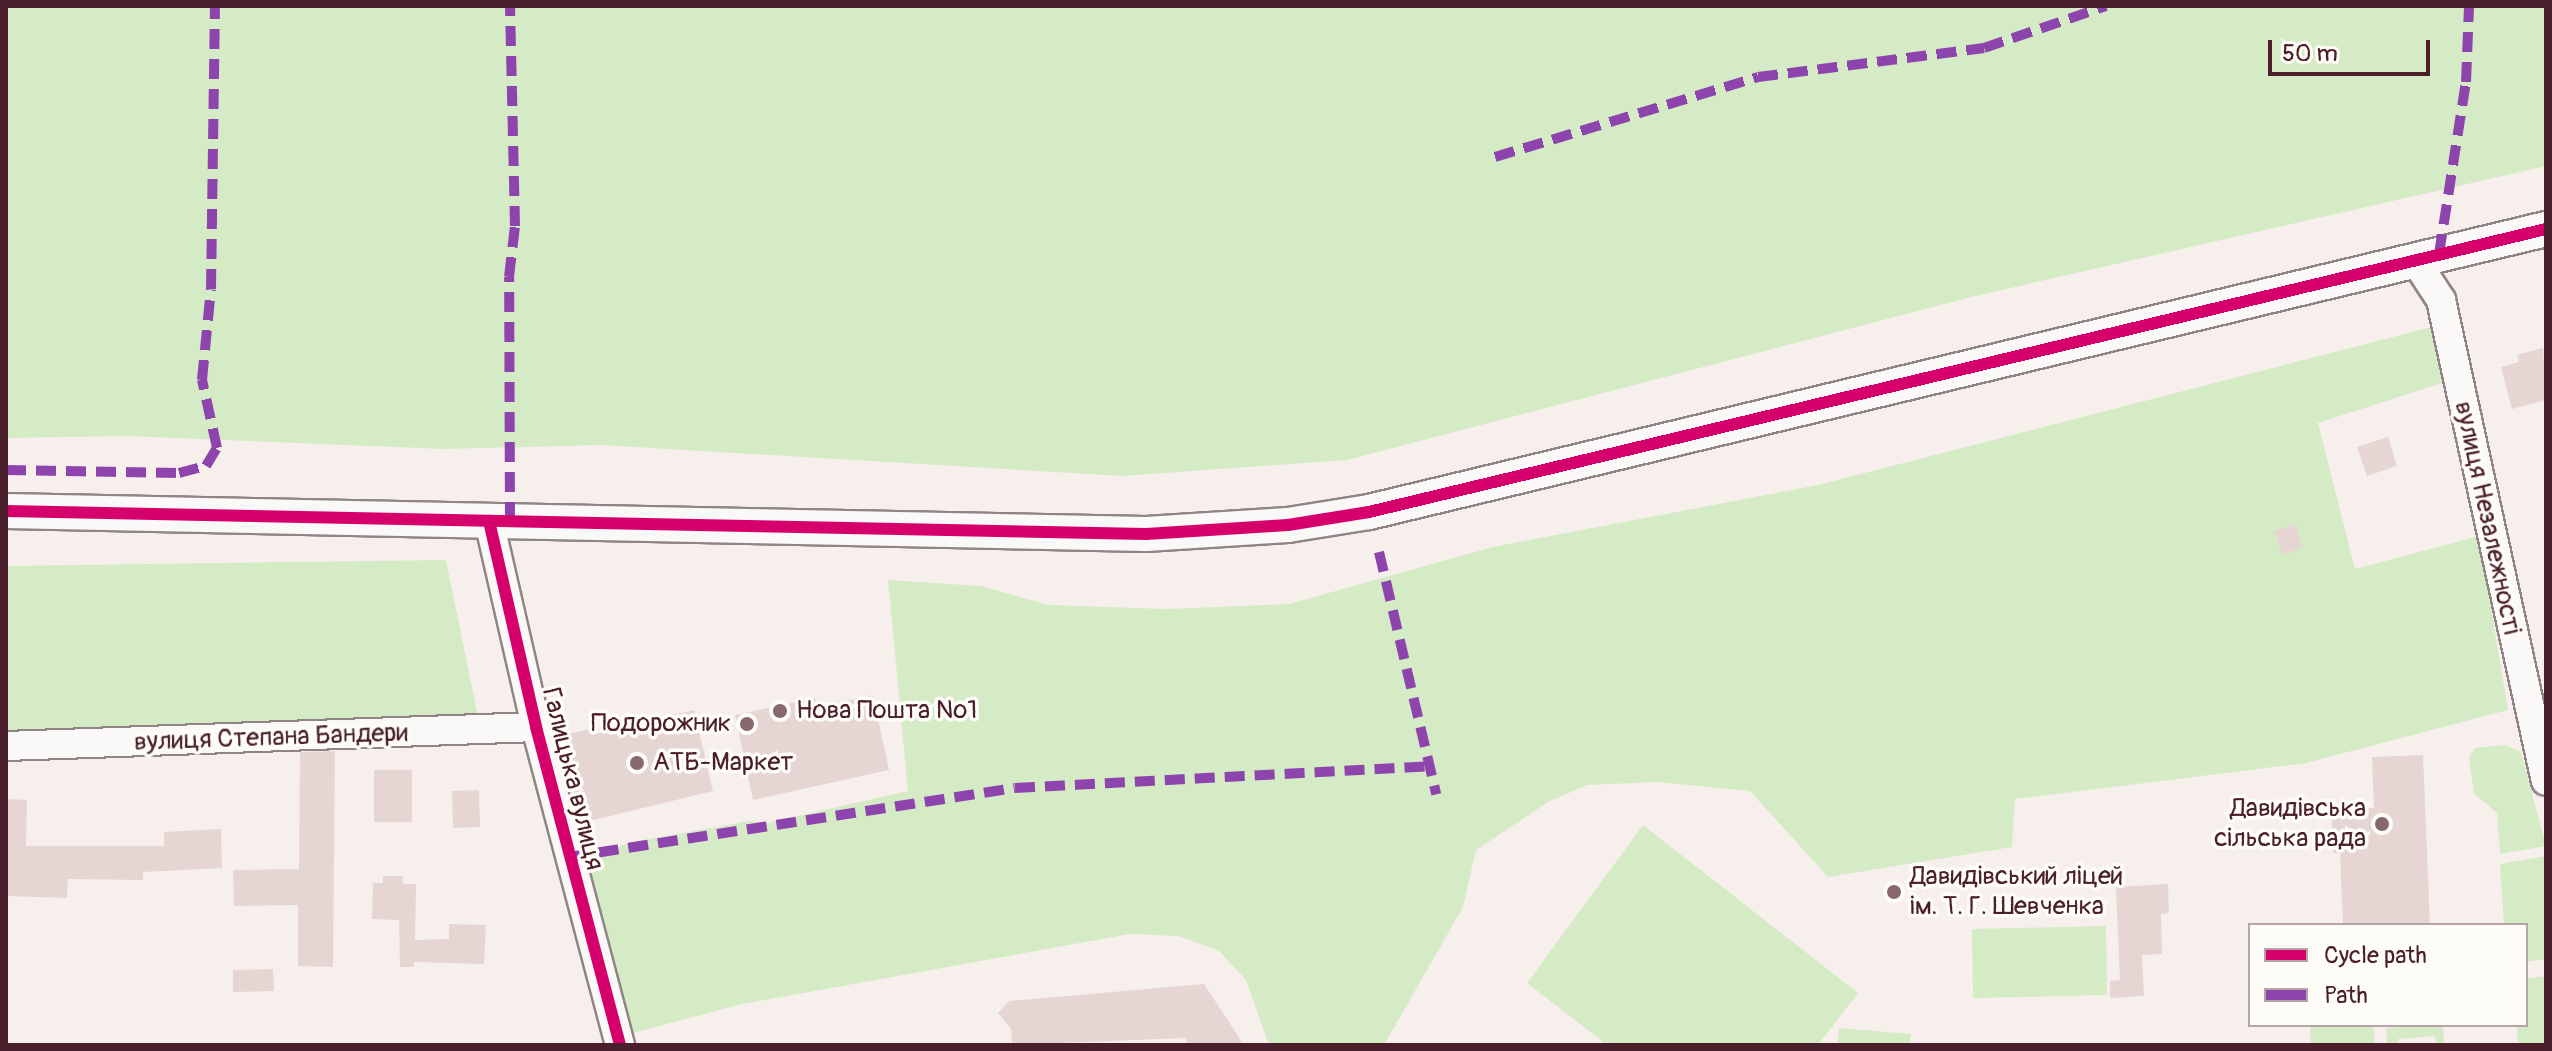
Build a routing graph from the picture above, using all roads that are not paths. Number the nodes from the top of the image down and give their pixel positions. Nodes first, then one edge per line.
1 (2546, 229) edge
2 (2415, 260) junction
3 (6, 511) edge
4 (489, 521) junction
5 (536, 727) junction
6 (6, 746) edge
7 (2546, 781) edge
8 (620, 1045) edge

1 - 2 main road
2 - 4 main road
2 - 7 street, вулиця Незалежності
3 - 4 main road
4 - 5 street, Галицька вулиця
5 - 6 street, вулиця Степана Бандери
5 - 8 street, Галицька вулиця

